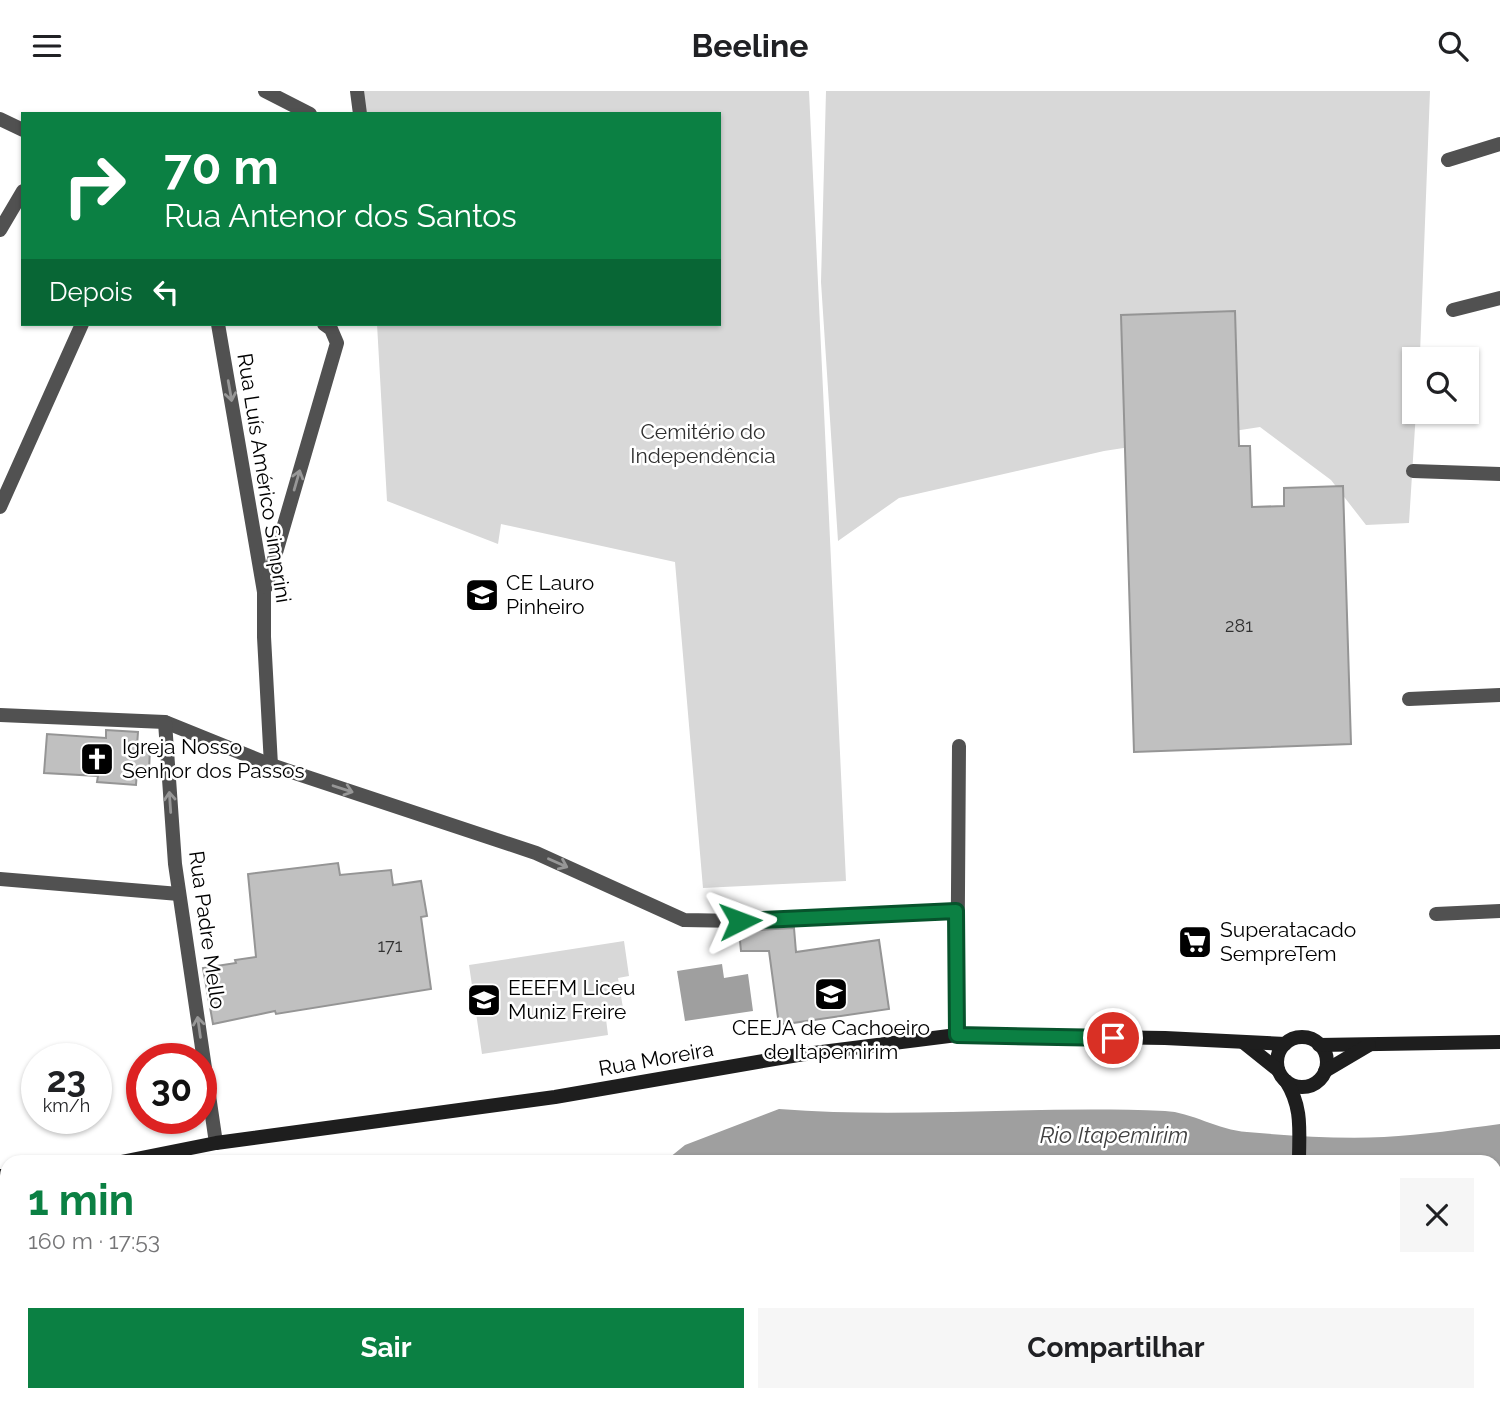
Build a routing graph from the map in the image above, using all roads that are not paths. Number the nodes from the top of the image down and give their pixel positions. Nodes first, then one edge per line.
1 (265, 91) edge
2 (358, 91) edge
3 (306, 112) edge
4 (360, 112) edge
5 (0, 119) edge
6 (21, 129) edge
7 (1500, 144) edge
8 (1448, 160) dead end
9 (21, 194) edge
10 (0, 230) edge
11 (1500, 298) edge
12 (1453, 310) dead end
13 (81, 326) edge
14 (218, 326) edge
15 (327, 326) edge
16 (1413, 471) dead end
17 (1500, 474) edge
18 (0, 506) edge
19 (264, 592) junction
20 (1500, 695) edge
21 (1409, 699) dead end
22 (0, 715) edge
23 (165, 722) junction
24 (959, 746) dead end
25 (271, 765) junction
26 (0, 879) edge
27 (179, 894) junction
28 (956, 911) junction
29 (1500, 911) edge
30 (1436, 914) dead end
31 (957, 1035) junction
32 (1243, 1042) junction
33 (1500, 1042) edge
34 (1285, 1044) junction
35 (1320, 1045) junction
36 (1370, 1045) junction
37 (1325, 1072) junction
38 (1282, 1076) junction
39 (1312, 1084) junction
40 (1299, 1115) junction
41 (216, 1143) junction
42 (156, 1155) edge
43 (1299, 1155) edge

1 - 3 street
2 - 4 street
5 - 6 street
7 - 8 street
9 - 10 street
11 - 12 street
13 - 18 street
14 -> 19 street, Rua Luís Américo Simprini
19 -> 15 street
16 - 17 street
19 - 25 street, Rua Luís Américo Simprini
20 - 21 street
22 - 23 street
23 - 25 street
27 -> 23 street, Rua Padre Mello
24 - 28 street
25 -> 28 street
26 - 27 street
41 -> 27 street, Rua Padre Mello
28 - 31 street
29 - 30 street
31 - 32 main road, Rua Moreira
31 - 41 main road, Rua Moreira
32 - 34 main road, Rua Moreira
32 - 38 main road
33 - 36 main road
34 - 35 main road
34 - 38 main road
35 - 36 main road
35 - 37 main road
36 - 37 main road
37 - 39 main road
38 - 39 main road
38 - 40 main road
39 - 40 main road
40 - 43 main road
41 - 42 main road, Rua Moreira

